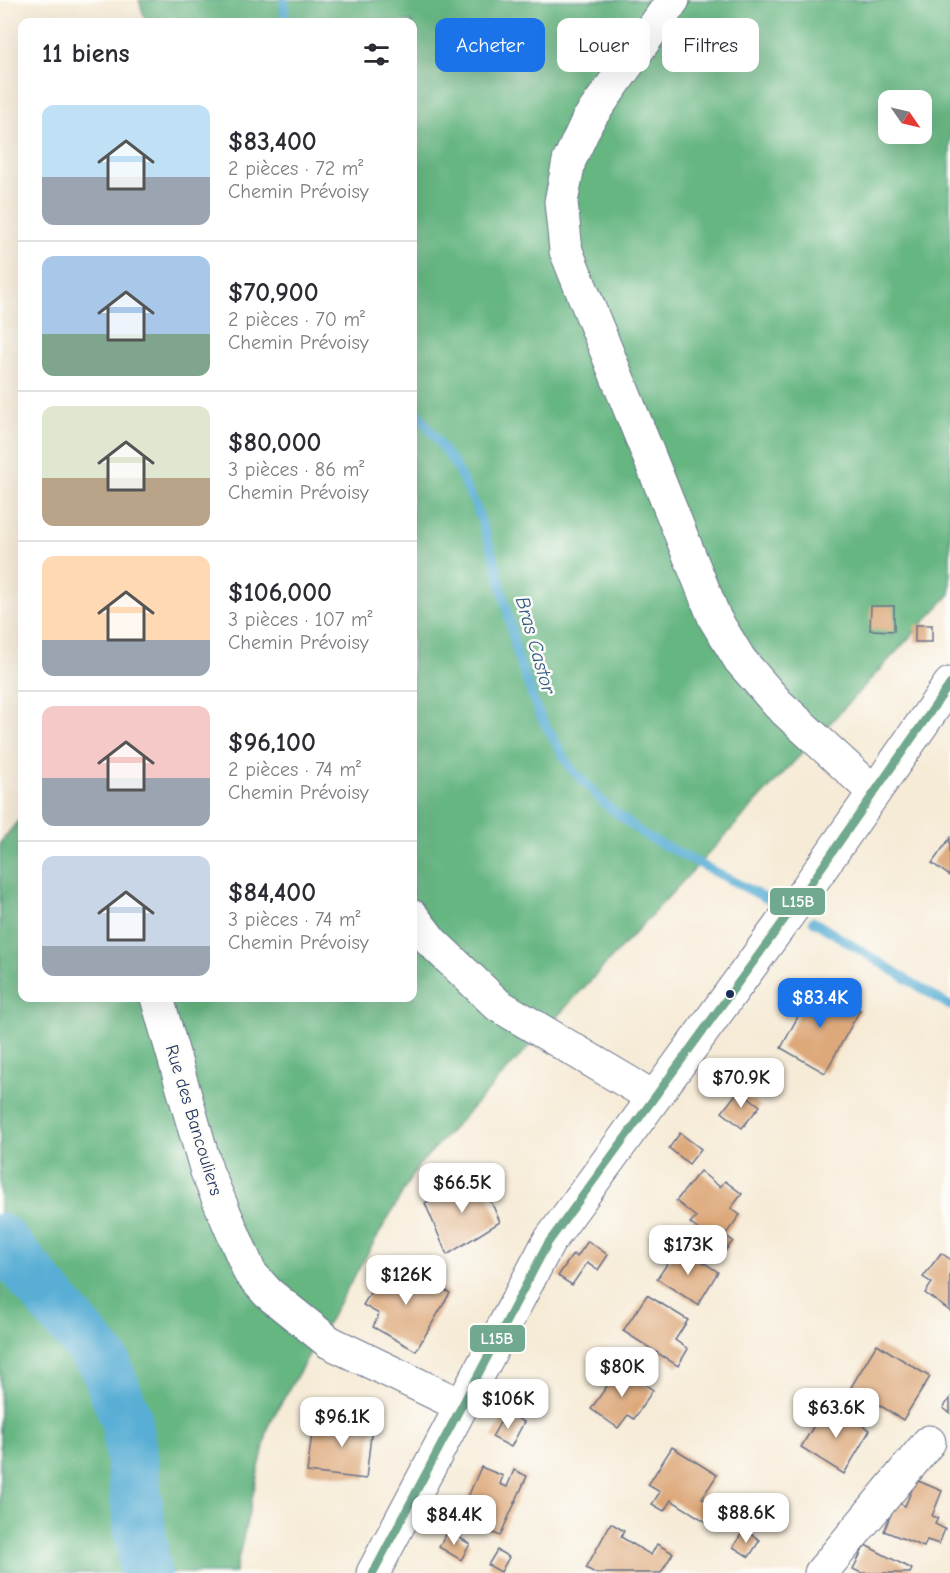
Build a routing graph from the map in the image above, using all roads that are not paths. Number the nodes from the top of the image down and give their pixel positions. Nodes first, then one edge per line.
1 (673, 0) edge
2 (950, 684) edge
3 (874, 792) junction
4 (417, 922) edge
5 (158, 1002) edge
6 (653, 1097) junction
7 (462, 1406) junction
8 (929, 1442) dead end
9 (373, 1573) edge
10 (821, 1573) edge

1 - 3 street
2 - 3 street
3 - 6 street
4 - 6 street
5 - 7 street, Rue des Bancouliers
6 - 7 street
7 - 9 street
8 - 10 street

